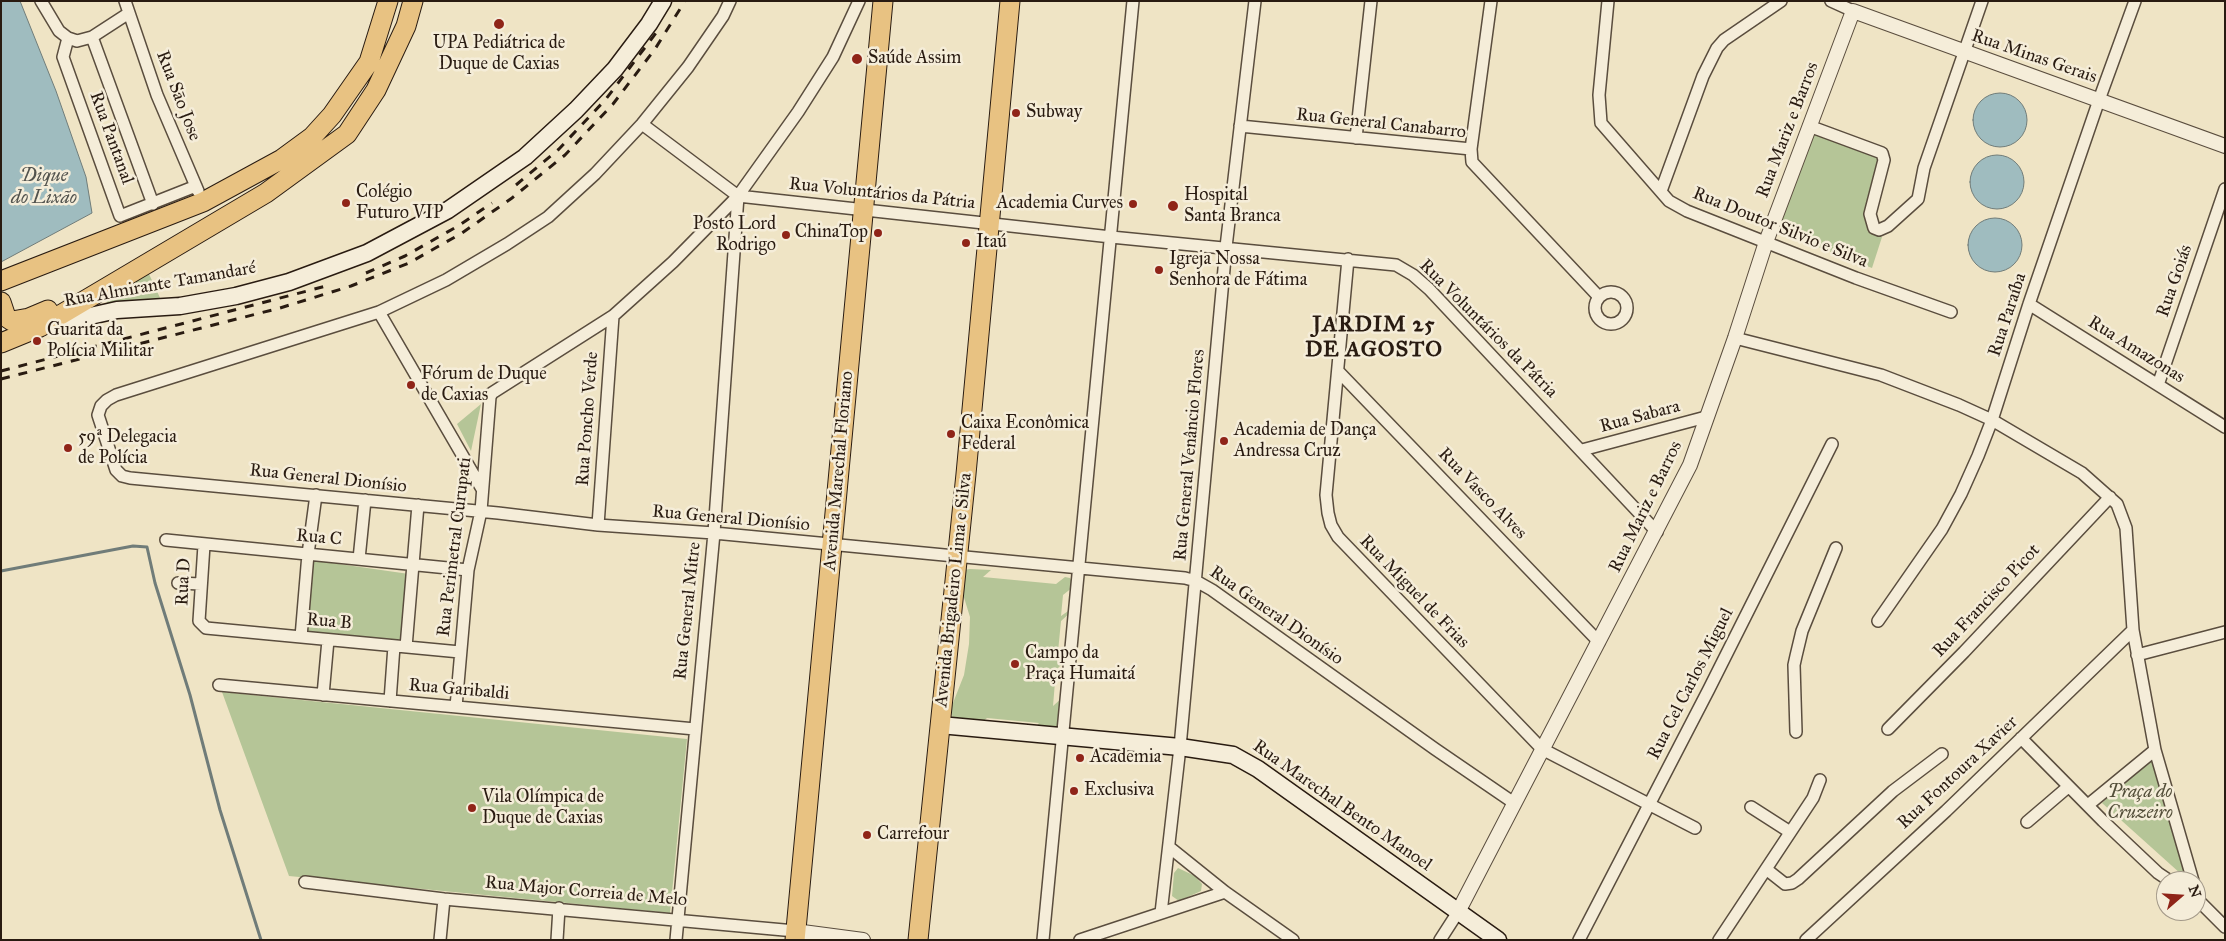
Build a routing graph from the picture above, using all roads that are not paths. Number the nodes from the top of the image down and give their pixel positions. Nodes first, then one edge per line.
1 (41, 1) edge
2 (388, 1) edge
3 (413, 1) edge
4 (664, 1) edge
5 (730, 1) edge
6 (859, 1) edge
7 (883, 1) edge
8 (1010, 1) edge
9 (1133, 1) edge
10 (1254, 1) edge
11 (1371, 1) edge
12 (1491, 1) edge
13 (1608, 1) edge
14 (1781, 1) edge
15 (1831, 1) edge
16 (1982, 1) edge
17 (2135, 1) edge
18 (127, 7) edge
19 (1853, 11) junction
20 (92, 37) junction
21 (68, 38) junction
22 (1965, 53) junction
23 (2099, 100) junction
24 (642, 124) junction
25 (1240, 126) junction
26 (1809, 126) junction
27 (1356, 138) junction
28 (2225, 146) edge
29 (1472, 149) junction
30 (2225, 189) edge
31 (1661, 191) junction
32 (199, 194) junction
33 (738, 196) junction
34 (153, 204) junction
35 (864, 211) junction
36 (989, 224) junction
37 (1111, 237) junction
38 (1766, 242) junction
39 (1226, 247) junction
40 (1348, 259) junction
41 (136, 270) junction
42 (7, 278) edge
43 (1, 295) edge
44 (1599, 297) dead end
45 (1, 302) edge
46 (2029, 304) junction
47 (379, 312) junction
48 (1951, 312) dead end
49 (613, 316) junction
50 (40, 327) junction
51 (1736, 338) junction
52 (1, 343) edge
53 (1338, 371) junction
54 (2158, 384) junction
55 (1706, 417) junction
56 (1992, 420) junction
57 (2225, 427) edge
58 (1832, 444) dead end
59 (1582, 450) junction
60 (482, 488) junction
61 (316, 495) junction
62 (2110, 497) junction
63 (365, 500) junction
64 (418, 505) junction
65 (481, 511) junction
66 (598, 525) junction
67 (1657, 532) junction
68 (714, 533) junction
69 (166, 540) dead end
70 (204, 545) junction
71 (832, 546) junction
72 (1836, 548) dead end
73 (308, 554) junction
74 (956, 558) junction
75 (359, 559) junction
76 (413, 564) junction
77 (1080, 568) junction
78 (468, 570) junction
79 (1196, 581) junction
80 (178, 583) dead end
81 (201, 584) junction
82 (200, 621) joint
83 (1878, 621) dead end
84 (2133, 630) junction
85 (2225, 632) edge
86 (301, 637) junction
87 (328, 640) junction
88 (1600, 642) junction
89 (400, 647) junction
90 (460, 652) junction
91 (2137, 655) junction
92 (219, 685) dead end
93 (323, 695) junction
94 (390, 701) junction
95 (456, 707) junction
96 (940, 725) junction
97 (695, 729) junction
98 (1888, 729) dead end
99 (1796, 732) dead end
100 (1062, 736) junction
101 (2021, 738) junction
102 (1180, 747) junction
103 (1542, 750) junction
104 (2155, 750) junction
105 (1942, 754) dead end
106 (1820, 780) dead end
107 (2068, 787) junction
108 (1514, 803) junction
109 (1649, 804) junction
110 (2088, 805) junction
111 (1751, 807) dead end
112 (2027, 822) dead end
113 (1695, 828) dead end
114 (1790, 832) junction
115 (1169, 847) junction
116 (1766, 869) junction
117 (2190, 871) edge
118 (2156, 872) edge
119 (305, 882) dead end
120 (1225, 892) junction
121 (444, 899) junction
122 (2206, 906) edge
123 (560, 908) junction
124 (1458, 912) junction
125 (1161, 913) junction
126 (678, 919) junction
127 (2225, 927) edge
128 (795, 935) edge
129 (440, 940) edge
130 (556, 940) edge
131 (676, 940) edge
132 (864, 940) edge
133 (918, 940) edge
134 (1043, 940) edge
135 (1080, 940) edge
136 (1293, 940) edge
137 (1440, 940) edge
138 (1498, 940) edge
139 (1579, 940) edge
140 (1719, 940) edge
141 (1806, 940) edge

1 - 21 street
2 - 32 main road
3 - 41 main road
4 - 50 main road, Rua Almirante Tamandaré
5 - 24 street
6 - 33 street
7 - 35 main road, Avenida Marechal Floriano
8 - 36 main road, Avenida Brigadeiro Lima e Silva
9 - 37 street
10 - 25 street, Rua General Venâncio Flores
11 - 27 street
12 - 29 street
13 - 31 street, Rua Doutor Silvio e Silva
14 - 31 street
15 - 19 street, Rua Minas Gerais
16 - 22 street
17 - 23 street, Rua Paraíba
18 - 20 street
18 - 32 street, Rua Sāo Jose
19 - 22 street, Rua Minas Gerais
19 - 26 street, Rua Mariz e Barros
20 - 21 street
20 - 34 street
21 - 34 street, Rua Pantanal
22 - 23 street, Rua Minas Gerais
22 - 26 street
23 - 28 street, Rua Minas Gerais
23 - 46 street, Rua Paraíba
24 - 33 street
24 - 47 street
25 - 27 street, Rua General Canabarro
25 - 39 street, Rua General Venâncio Flores
26 - 38 street, Rua Mariz e Barros
27 - 29 street, Rua General Canabarro
29 - 44 street, Rua General Canabarro
30 - 54 street, Rua Goiás
31 - 38 street, Rua Doutor Silvio e Silva
32 - 34 street, Rua Pantanal
32 - 42 main road
33 - 35 street, Rua Voluntários da Pátria
33 - 49 street
33 - 68 street, Rua General Mitre
35 - 36 street, Rua Voluntários da Pátria
35 - 71 main road, Avenida Marechal Floriano
36 - 37 street, Rua Voluntários da Pátria
36 - 74 main road, Avenida Brigadeiro Lima e Silva
37 - 39 street, Rua Voluntários da Pátria
37 - 77 street
38 - 48 street, Rua Doutor Silvio e Silva
38 - 51 street, Rua Mariz e Barros
39 - 40 street, Rua Voluntários da Pátria
39 - 79 street, Rua General Venâncio Flores
40 - 53 street, Rua Miguel de Frias
40 - 59 street, Rua Voluntários da Pátria
41 - 45 main road
41 - 50 main road
42 - 43 main road
46 - 54 street, Rua Amazonas
46 - 56 street, Rua Paraíba
47 - 60 street
47 - 61 street, Rua General Dionísio
49 - 60 street, Rua Perimetral Curupati
49 - 66 street, Rua Poncho Verde
50 - 52 main road
51 - 55 street, Rua Mariz e Barros
51 - 56 street
53 - 88 street, Rua Vasco Alves
53 - 103 street, Rua Miguel de Frias
54 - 57 street, Rua Amazonas
55 - 59 street, Rua Sabara
55 - 67 street, Rua Mariz e Barros
56 - 62 street
56 - 83 street, Rua Paraíba
58 - 109 street, Rua Cel Carlos Miguel
59 - 67 street, Rua Voluntários da Pátria
60 - 65 street, Rua Perimetral Curupati
61 - 63 street, Rua General Dionísio
61 - 73 street
62 - 84 street
62 - 98 street, Rua Francisco Picot
63 - 64 street, Rua General Dionísio
63 - 75 street
64 - 65 street, Rua General Dionísio
64 - 76 street
65 - 66 street, Rua General Dionísio
65 - 78 street, Rua Perimetral Curupati
66 - 68 street, Rua General Dionísio
67 - 88 street, Rua Mariz e Barros
68 - 71 street, Rua General Dionísio
68 - 97 street, Rua General Mitre
69 - 70 street, Rua C
70 - 73 street, Rua C
70 - 81 street, Rua D
71 - 74 street, Rua General Dionísio
71 - 128 main road, Avenida Marechal Floriano
72 - 99 street
73 - 75 street, Rua C
73 - 86 street
74 - 77 street, Rua General Dionísio
74 - 96 main road, Avenida Brigadeiro Lima e Silva
75 - 76 street, Rua C
76 - 78 street, Rua C
76 - 89 street
77 - 79 street, Rua General Dionísio
77 - 100 street
78 - 90 street, Rua Perimetral Curupati
79 - 102 street, Rua General Venâncio Flores
79 - 108 street, Rua General Dionísio
80 - 81 street
81 - 82 street, Rua D
82 - 86 street, Rua B
84 - 91 street
84 - 101 street, Rua Fontoura Xavier
85 - 91 street
86 - 87 street, Rua B
87 - 89 street, Rua B
87 - 93 street
88 - 103 street, Rua Mariz e Barros
89 - 90 street, Rua B
89 - 94 street
90 - 95 street, Rua Perimetral Curupati
91 - 104 street
92 - 93 street, Rua Garibaldi
93 - 94 street, Rua Garibaldi
94 - 95 street, Rua Garibaldi
95 - 97 street, Rua Garibaldi
96 - 100 main road, Rua Marechal Bento Manoel
96 - 133 main road, Avenida Brigadeiro Lima e Silva
97 - 126 street, Rua General Mitre
100 - 102 main road, Rua Marechal Bento Manoel
100 - 134 street
101 - 107 street
101 - 141 street, Rua Fontoura Xavier
102 - 115 street, Rua General Venâncio Flores
102 - 124 main road, Rua Marechal Bento Manoel
103 - 108 street, Rua Mariz e Barros
103 - 109 street, Rua Miguel de Frias
104 - 110 street
104 - 117 street
105 - 116 street
106 - 114 street
107 - 110 street
107 - 112 street
108 - 124 street, Rua Mariz e Barros
109 - 113 street, Rua Miguel de Frias
109 - 139 street, Rua Cel Carlos Miguel
110 - 118 street
111 - 114 street
114 - 116 street
115 - 120 street
115 - 125 street, Rua General Venâncio Flores
116 - 140 street
119 - 121 street, Rua Major Correia de Melo
120 - 125 street
120 - 136 street
121 - 123 street, Rua Major Correia de Melo
121 - 129 street
122 - 127 street
123 - 126 street, Rua Major Correia de Melo
123 - 130 street
124 - 137 street, Rua Mariz e Barros
124 - 138 main road, Rua Marechal Bento Manoel
125 - 135 street
126 - 128 street, Rua Major Correia de Melo
126 - 131 street, Rua General Mitre
128 - 132 street, Rua Major Correia de Melo

